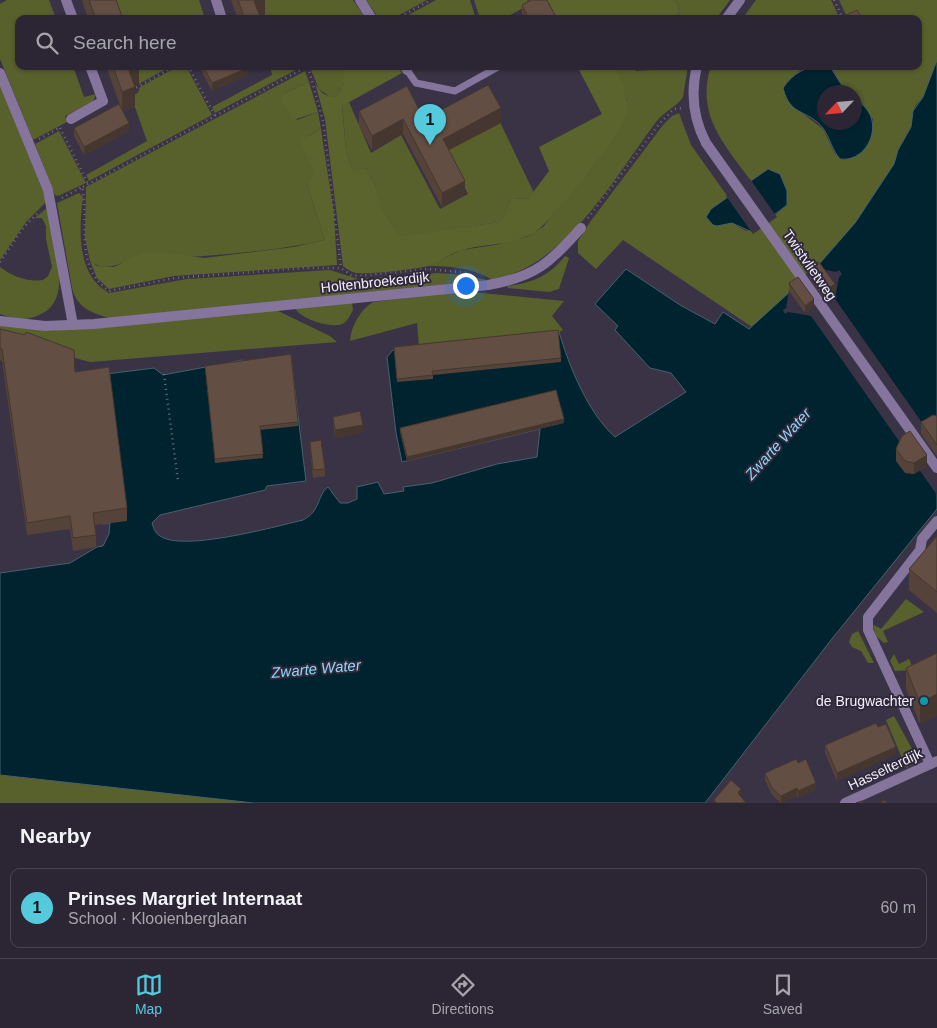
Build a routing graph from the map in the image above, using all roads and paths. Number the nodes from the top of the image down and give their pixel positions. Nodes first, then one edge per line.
1 (66, 0) edge
2 (216, 0) edge
3 (360, 0) edge
4 (432, 0) edge
5 (740, 0) edge
6 (834, 0) edge
7 (72, 15) edge
8 (221, 15) edge
9 (369, 15) edge
10 (404, 15) edge
11 (729, 15) edge
12 (841, 15) edge
13 (91, 70) edge
14 (168, 70) edge
15 (190, 70) edge
16 (301, 70) edge
17 (309, 70) edge
18 (407, 70) edge
19 (492, 70) edge
20 (696, 70) edge
21 (0, 73) edge
22 (128, 92) edge
23 (693, 108) junction
24 (215, 116) junction
25 (72, 119) joint
26 (60, 128) junction
27 (30, 144) junction
28 (88, 184) junction
29 (82, 187) junction
30 (52, 202) junction
31 (581, 228) joint
32 (0, 262) edge
33 (341, 268) junction
34 (492, 284) junction
35 (0, 321) edge
36 (73, 325) junction
37 (164, 374) dead end
38 (937, 468) edge
39 (178, 481) dead end
40 (937, 521) edge
41 (934, 762) edge
42 (845, 803) edge

1 - 7 street
2 - 8 street
3 - 9 street
4 - 10 path
5 - 11 street
6 - 12 path
13 - 25 street
14 - 22 path
15 - 24 path
16 - 24 path
17 - 33 path
18 - 19 lane
20 - 23 street, Twistvlietweg
21 - 27 street
23 - 31 path
23 - 38 street, Twistvlietweg
24 - 28 path
25 - 26 path
26 - 27 path
26 - 28 path
27 - 30 street
28 - 29 path
29 - 30 path
29 - 33 path
30 - 32 path
30 - 36 street
31 - 34 street, Holtenbroekerdijk
33 - 34 path
34 - 36 street, Holtenbroekerdijk
35 - 36 street, Holtenbroekerdijk
37 - 39 path
40 - 41 street
41 - 42 street, Hasselterdijk

